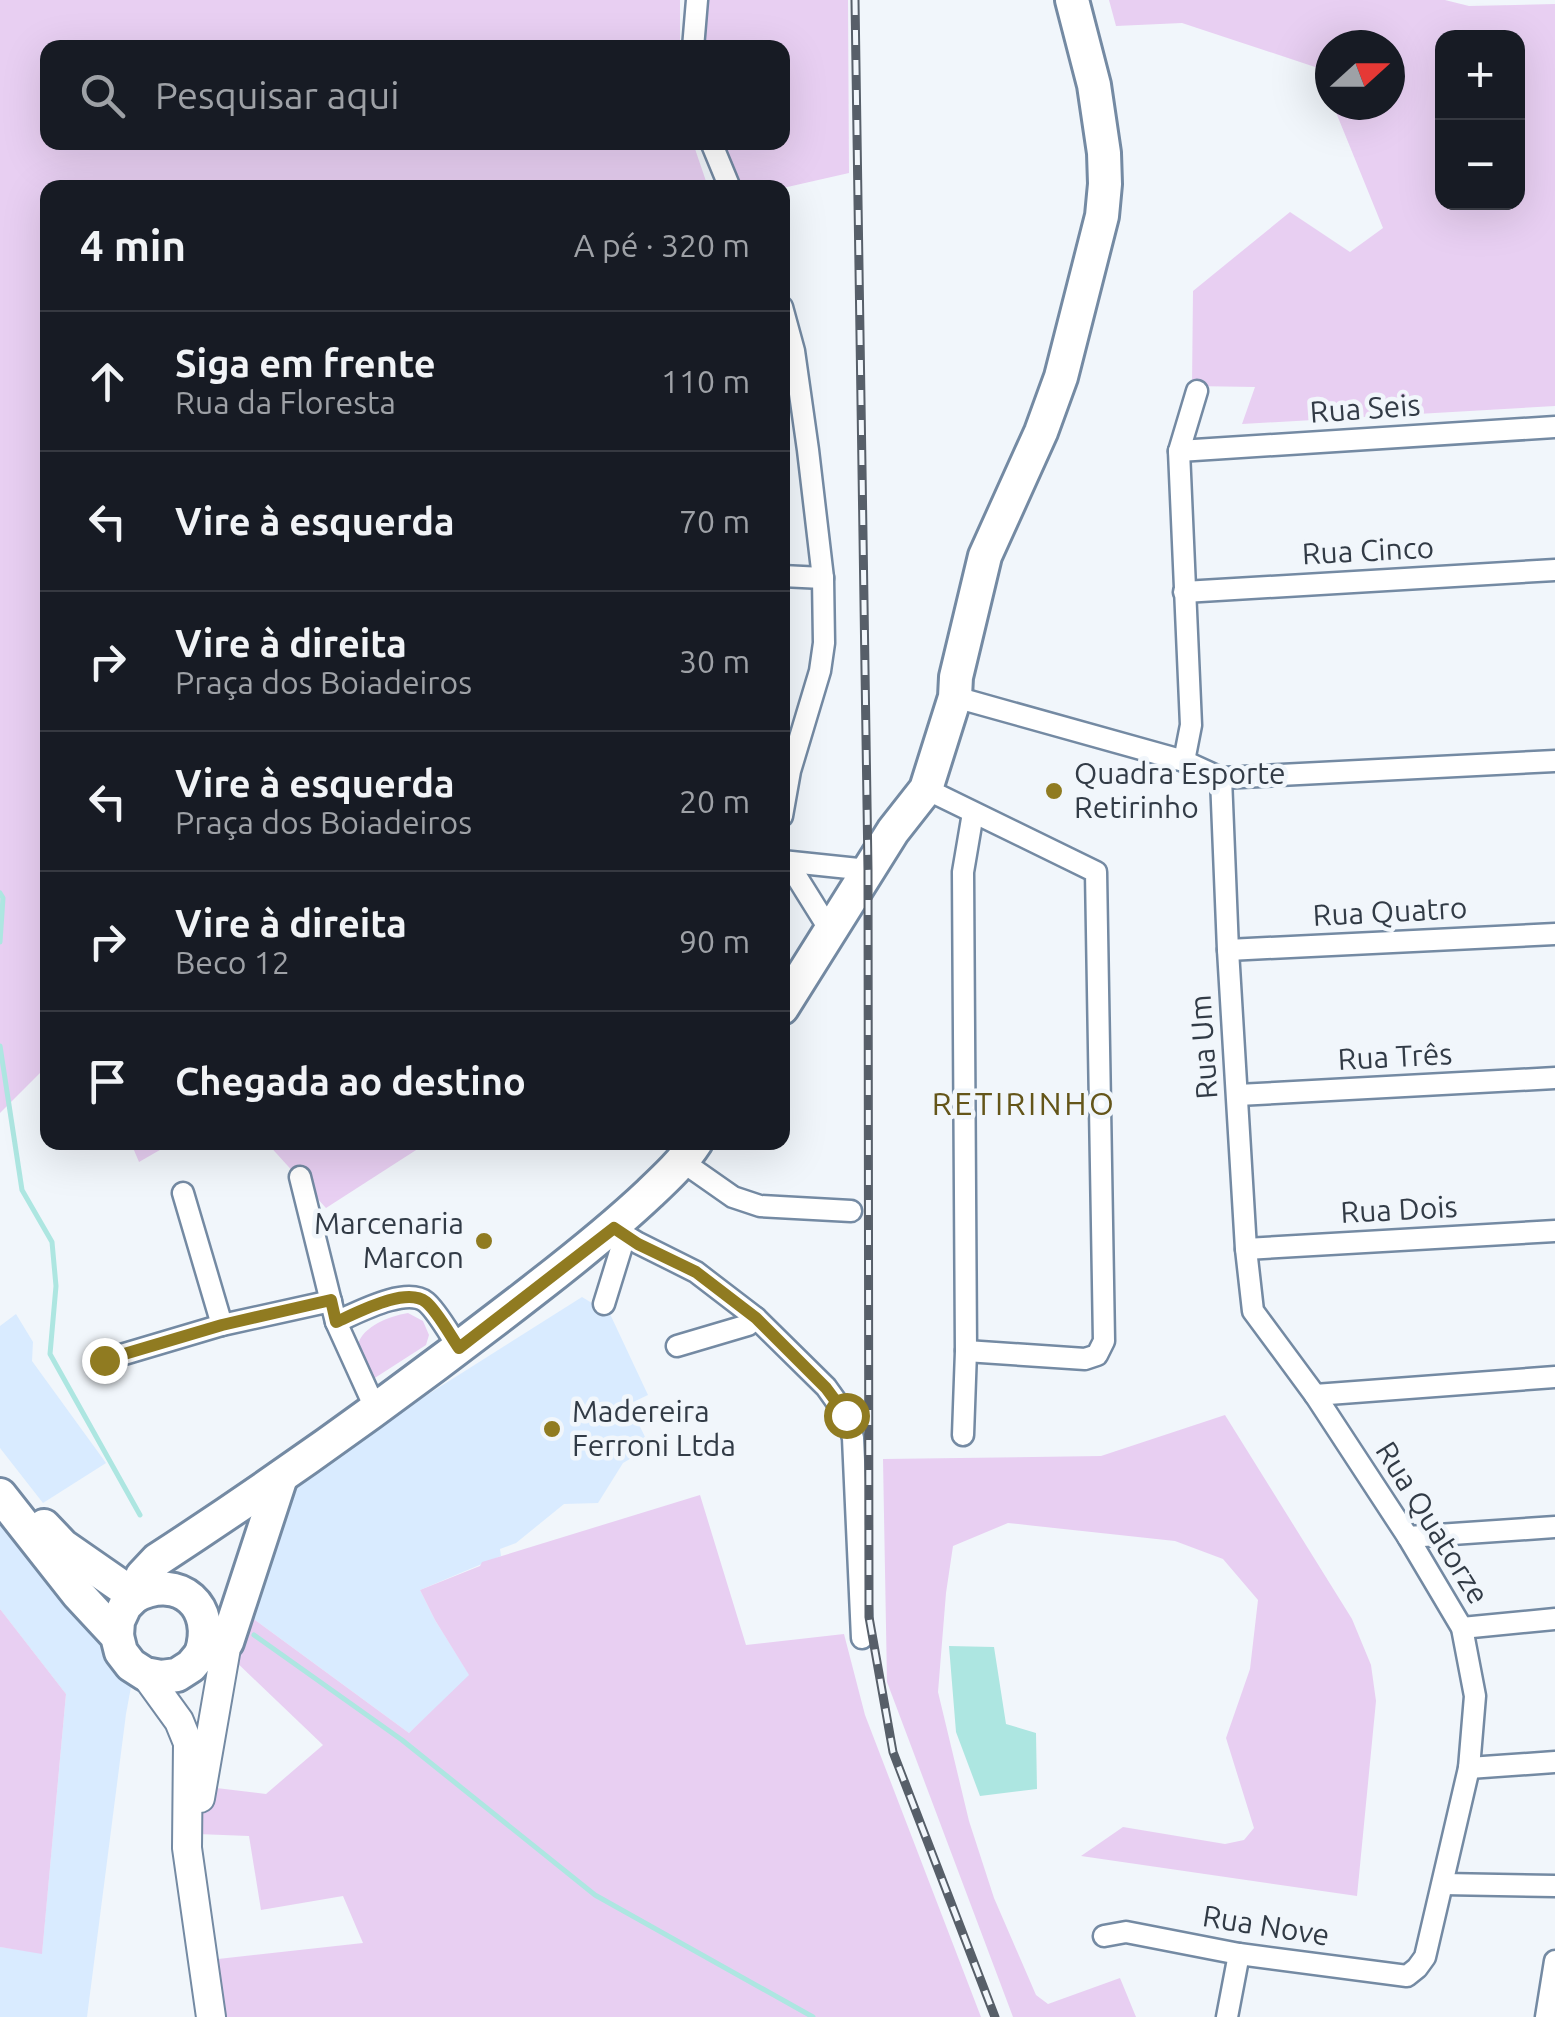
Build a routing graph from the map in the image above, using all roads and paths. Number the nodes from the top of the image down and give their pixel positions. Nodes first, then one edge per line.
1 (696, 0) edge
2 (1072, 0) edge
3 (694, 40) edge
4 (715, 150) edge
5 (727, 180) edge
6 (790, 336) edge
7 (1197, 391) dead end
8 (1555, 428) edge
9 (1178, 451) junction
10 (1555, 570) edge
11 (790, 576) edge
12 (822, 578) junction
13 (1184, 592) junction
14 (955, 697) junction
15 (1184, 761) junction
16 (1555, 761) edge
17 (790, 771) edge
18 (1221, 778) junction
19 (926, 790) junction
20 (972, 814) junction
21 (790, 862) edge
22 (790, 870) edge
23 (868, 870) junction
24 (830, 932) junction
25 (1555, 934) edge
26 (1228, 950) junction
27 (790, 995) edge
28 (1555, 1078) edge
29 (1238, 1095) junction
30 (690, 1152) edge
31 (300, 1177) dead end
32 (182, 1193) dead end
33 (851, 1212) dead end
34 (1555, 1231) edge
35 (619, 1232) junction
36 (1246, 1249) junction
37 (331, 1300) junction
38 (604, 1304) dead end
39 (1253, 1312) joint
40 (756, 1318) junction
41 (336, 1322) junction
42 (222, 1325) junction
43 (676, 1346) dead end
44 (459, 1348) junction
45 (966, 1351) junction
46 (104, 1360) dead end
47 (1555, 1377) edge
48 (1315, 1395) junction
49 (376, 1410) junction
50 (963, 1435) dead end
51 (281, 1477) junction
52 (0, 1482) edge
53 (0, 1495) edge
54 (1555, 1527) edge
55 (1408, 1537) junction
56 (156, 1560) junction
57 (96, 1569) junction
58 (135, 1596) junction
59 (1555, 1619) edge
60 (1462, 1628) junction
61 (117, 1636) junction
62 (862, 1638) dead end
63 (214, 1648) junction
64 (145, 1674) junction
65 (1555, 1762) edge
66 (1469, 1768) junction
67 (187, 1848) junction
68 (1443, 1884) junction
69 (1555, 1886) edge
70 (1104, 1936) dead end
71 (1239, 1954) junction
72 (1555, 1961) edge
73 (1418, 1968) joint
74 (211, 2017) edge
75 (1227, 2017) edge
76 (1546, 2017) edge

1 - 3 street
2 - 14 main road
4 - 5 street
6 - 12 street
7 - 9 street
8 - 9 street, Rua Seis
9 - 13 street
10 - 13 street, Rua Cinco
11 - 12 street
12 - 17 street
13 - 15 street
14 - 15 street
14 - 19 main road
15 - 18 street
16 - 18 street
18 - 26 street, Rua Um
19 - 20 street
19 - 23 main road
20 - 45 street
20 - 45 street
21 - 23 street
22 - 24 street
23 - 24 main road
24 - 27 main road
25 - 26 street, Rua Quatro
26 - 29 street, Rua Um
28 - 29 street, Rua Três
29 - 36 street, Rua Um
30 - 33 street
30 - 35 main road
31 - 37 street
32 - 42 street
34 - 36 street, Rua Dois
35 - 38 street
35 - 40 street
35 - 44 main road
36 - 39 street, Rua Um
37 - 41 street
37 - 42 street
39 - 48 street, Rua Quatorze
40 - 43 street
40 - 62 street
41 - 44 street
41 - 49 street
42 - 46 street
44 - 49 main road
45 - 50 street
47 - 48 street
48 - 55 street, Rua Quatorze
49 - 51 main road
51 - 56 main road
51 - 63 main road
52 - 57 main road
53 - 61 main road
54 - 55 street
55 - 60 street, Rua Quatorze
56 - 57 main road
56 - 58 main road
57 - 58 main road
58 - 61 main road
58 - 63 main road
59 - 60 street
60 - 66 street, Rua Quatorze
61 - 64 main road
63 - 64 main road
63 - 67 street
64 - 67 street
65 - 66 street
66 - 68 street, Rua Quatorze
67 - 74 street
68 - 69 street
68 - 73 street, Rua Quatorze
70 - 71 street, Rua Nove
71 - 73 street, Rua Nove
71 - 75 street
72 - 76 street

